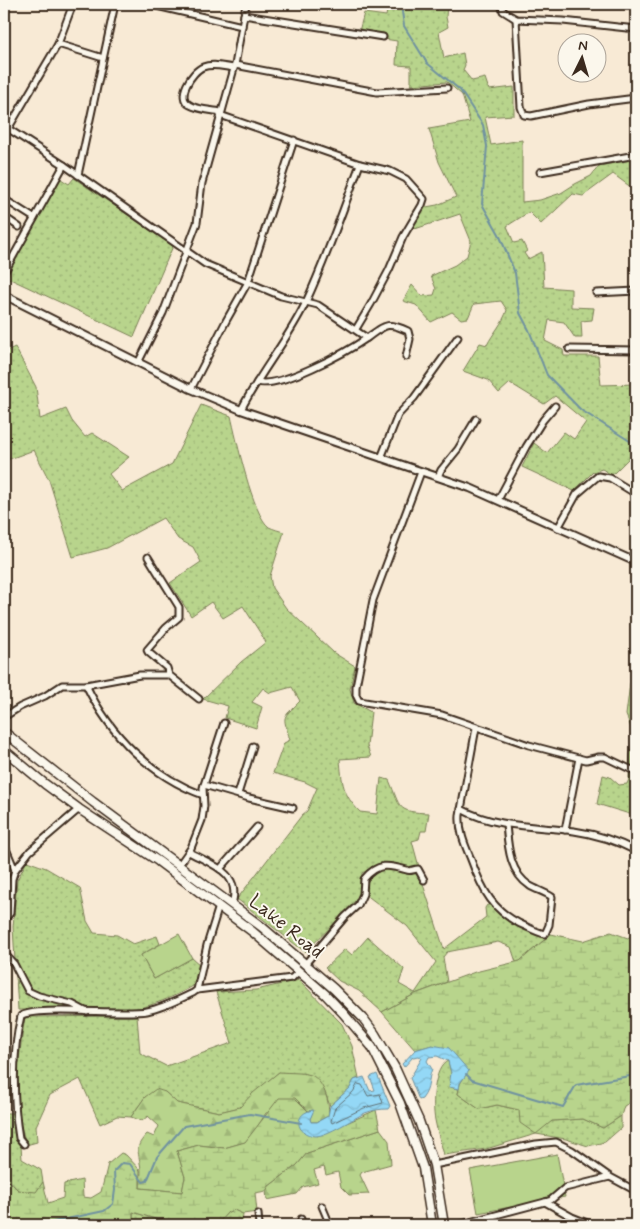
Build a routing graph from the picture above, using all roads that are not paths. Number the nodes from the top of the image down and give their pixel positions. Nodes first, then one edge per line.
1 (73, 4) edge
2 (115, 4) edge
3 (148, 4) edge
4 (246, 4) edge
5 (501, 4) edge
6 (244, 15) junction
7 (516, 19) junction
8 (242, 26) junction
9 (636, 29) edge
10 (383, 37) dead end
11 (58, 44) junction
12 (104, 58) junction
13 (235, 66) junction
14 (447, 88) dead end
15 (636, 98) edge
16 (221, 113) junction
17 (6, 128) edge
18 (294, 140) junction
19 (636, 155) edge
20 (360, 164) junction
21 (64, 165) junction
22 (540, 172) dead end
23 (78, 175) junction
24 (4, 199) edge
25 (34, 218) junction
26 (4, 221) edge
27 (19, 227) dead end
28 (186, 251) junction
29 (4, 273) edge
30 (248, 282) junction
31 (636, 291) edge
32 (596, 293) dead end
33 (4, 296) edge
34 (306, 302) junction
35 (356, 329) junction
36 (458, 337) dead end
37 (367, 338) junction
38 (569, 349) dead end
39 (636, 350) edge
40 (406, 357) dead end
41 (138, 363) junction
42 (257, 382) junction
43 (191, 390) junction
44 (555, 406) dead end
45 (242, 410) junction
46 (476, 418) dead end
47 (381, 458) junction
48 (421, 472) junction
49 (438, 477) junction
50 (636, 494) edge
51 (498, 500) junction
52 (558, 528) junction
53 (148, 556) dead end
54 (636, 562) edge
55 (169, 675) junction
56 (86, 685) junction
57 (199, 699) dead end
58 (4, 717) edge
59 (224, 723) dead end
60 (476, 728) junction
61 (4, 732) edge
62 (253, 746) dead end
63 (4, 750) edge
64 (579, 758) junction
65 (636, 770) edge
66 (204, 784) junction
67 (238, 794) junction
68 (203, 795) junction
69 (293, 808) dead end
70 (79, 809) junction
71 (461, 809) junction
72 (506, 824) junction
73 (257, 827) dead end
74 (565, 830) junction
75 (4, 844) edge
76 (636, 851) edge
77 (189, 852) junction
78 (179, 865) junction
79 (220, 869) junction
80 (15, 870) junction
81 (424, 880) dead end
82 (232, 904) junction
83 (219, 906) junction
84 (4, 920) edge
85 (4, 953) edge
86 (306, 963) junction
87 (298, 972) junction
88 (197, 990) junction
89 (87, 1012) junction
90 (4, 1059) edge
91 (15, 1061) junction
92 (24, 1144) dead end
93 (434, 1165) junction
94 (610, 1177) junction
95 (636, 1191) edge
96 (545, 1202) junction
97 (322, 1206) dead end
98 (258, 1214) dead end
99 (301, 1219) dead end
100 (259, 1225) edge
101 (302, 1225) edge
102 (330, 1225) edge
103 (432, 1225) edge
104 (444, 1225) edge
105 (458, 1225) edge
106 (592, 1225) edge

1 - 11 street
2 - 12 street
3 - 8 street
4 - 6 street
5 - 7 street
6 - 8 street
6 - 10 street
7 - 9 street
7 - 15 street
8 - 13 street
11 - 12 street
11 - 17 street
12 - 23 street
13 - 14 street
13 - 16 street
13 - 16 street
16 - 18 street
16 - 28 street
17 - 21 street
18 - 20 street
18 - 30 street
19 - 22 street
20 - 34 street
20 - 35 street
21 - 23 street
21 - 25 street
23 - 28 street
24 - 25 street
25 - 29 street
26 - 27 street
28 - 30 street
28 - 41 street
30 - 34 street
30 - 43 street
31 - 32 street
33 - 41 street
34 - 35 street
34 - 42 street
35 - 37 street
36 - 47 street
37 - 40 street
37 - 42 street
38 - 39 street
41 - 43 street
42 - 45 street
43 - 45 street
44 - 51 street
45 - 47 street
46 - 49 street
47 - 48 street
48 - 49 street
48 - 60 street
49 - 51 street
50 - 52 street
51 - 52 street
52 - 54 street
53 - 55 street
55 - 56 street
55 - 57 street
56 - 58 street
56 - 68 street
59 - 66 street
60 - 64 street
60 - 71 street
61 - 78 main road, Lake Road
62 - 67 street
63 - 70 main road, Lake Road
64 - 65 street
64 - 74 street
66 - 67 street
66 - 68 street
67 - 69 street
68 - 77 street
70 - 80 street
70 - 83 main road, Lake Road
71 - 72 street
71 - 72 street
72 - 74 street
73 - 79 street
74 - 76 street
75 - 80 street
77 - 78 street
77 - 79 street
78 - 82 main road, Lake Road
79 - 82 street
80 - 84 street
81 - 86 street
82 - 86 main road, Lake Road
83 - 87 main road, Lake Road
83 - 88 street
85 - 89 street
86 - 93 main road, Lake Road
87 - 88 street
87 - 103 main road, Lake Road
88 - 89 street
89 - 91 street
90 - 91 street
91 - 92 street
93 - 94 street
93 - 104 main road, Lake Road
94 - 95 street
94 - 96 street
96 - 105 street
96 - 106 street
97 - 102 street
98 - 100 street
99 - 101 street

